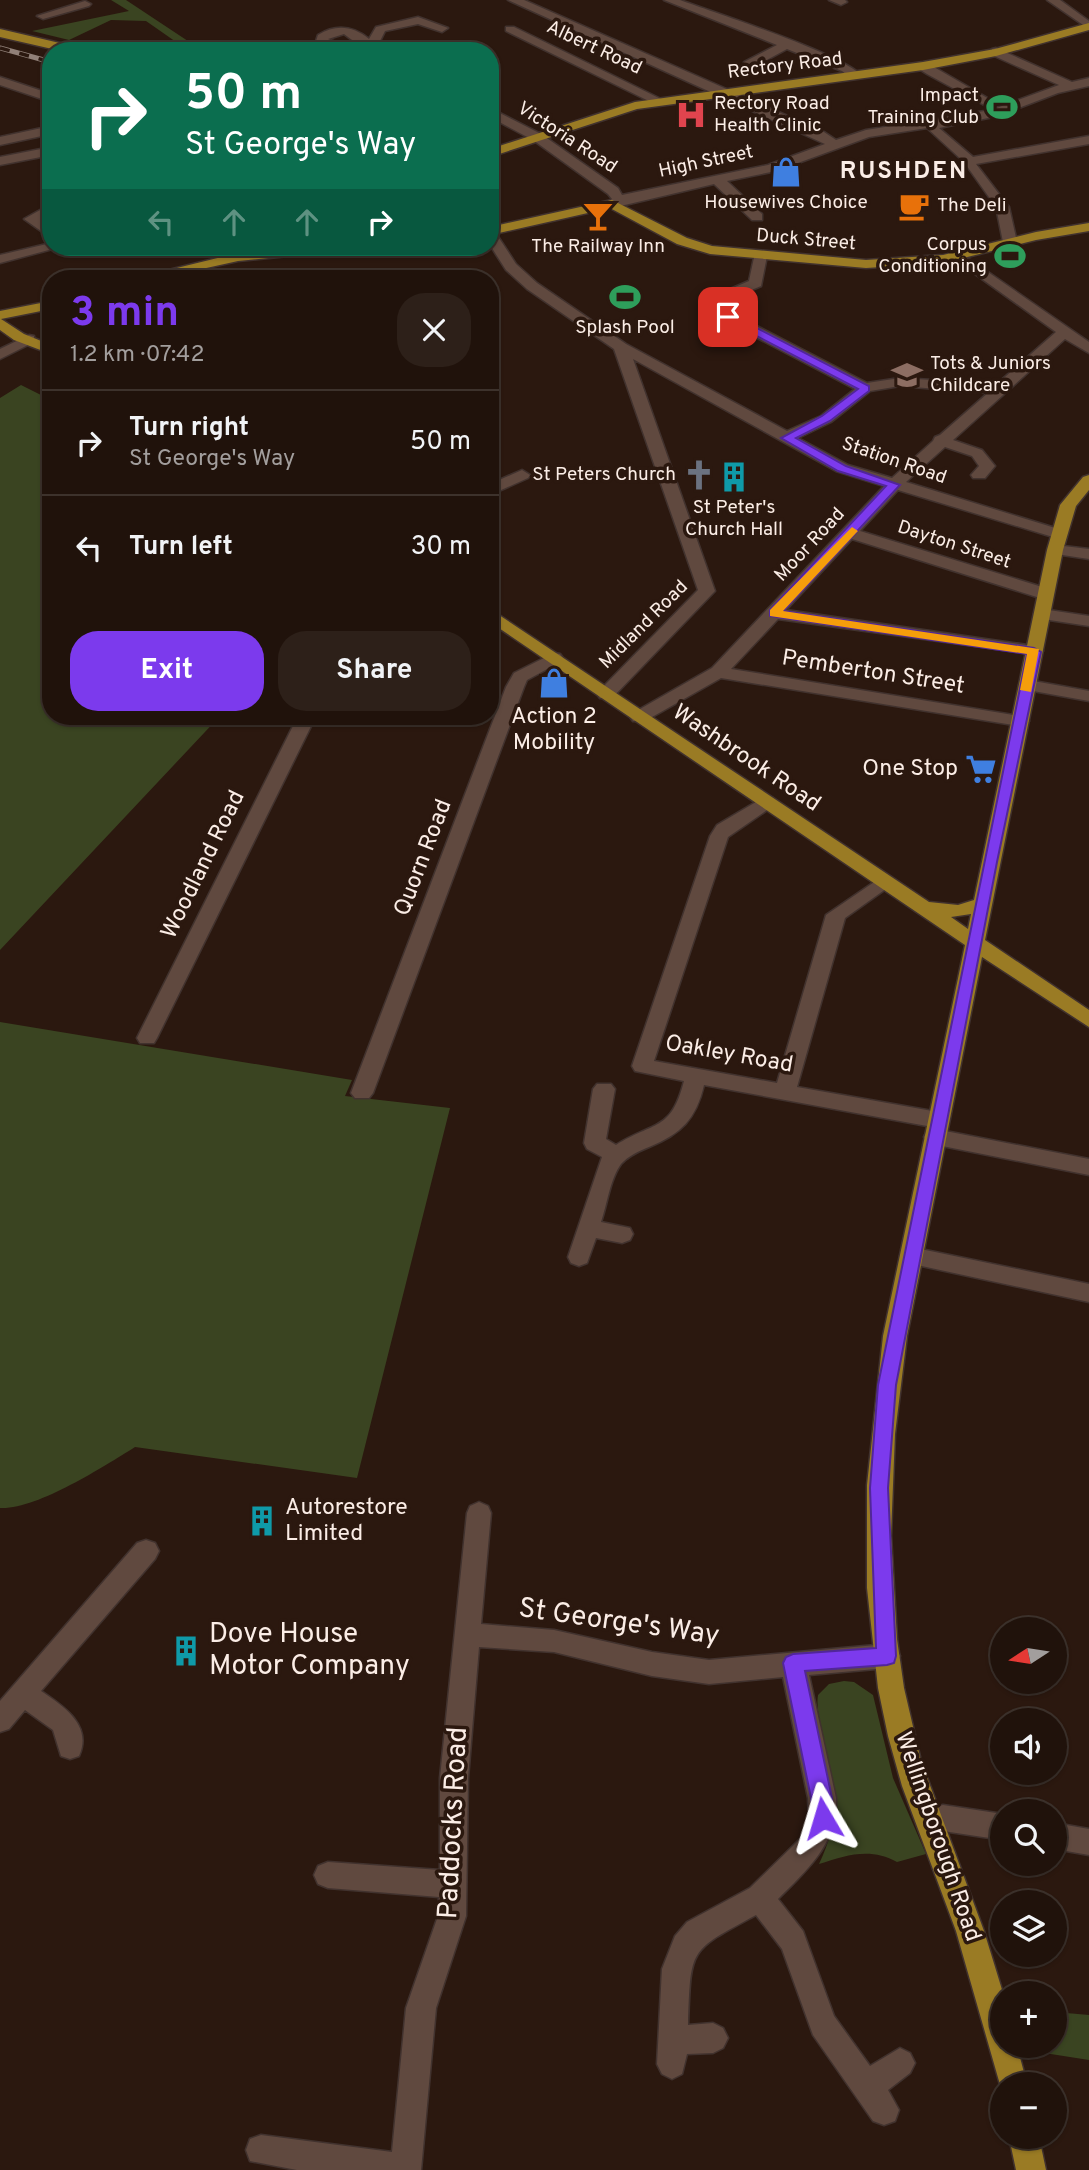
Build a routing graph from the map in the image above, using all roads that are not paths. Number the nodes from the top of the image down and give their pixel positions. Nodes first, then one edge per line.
1 (514, 0) edge
2 (670, 0) edge
3 (1053, 0) edge
4 (81, 2) edge
5 (100, 12) dead end
6 (43, 16) dead end
7 (1089, 26) edge
8 (442, 28) dead end
9 (510, 29) dead end
10 (0, 33) edge
11 (323, 42) edge
12 (365, 42) edge
13 (375, 42) edge
14 (42, 43) edge
15 (787, 45) junction
16 (996, 52) junction
17 (748, 65) dead end
18 (923, 66) junction
19 (856, 76) junction
20 (0, 81) edge
21 (1089, 82) edge
22 (1071, 86) junction
23 (721, 94) junction
24 (42, 95) edge
25 (661, 102) junction
26 (990, 103) dead end
27 (499, 116) edge
28 (934, 124) junction
29 (42, 132) edge
30 (537, 137) junction
31 (1089, 140) edge
32 (0, 141) edge
33 (834, 145) junction
34 (499, 150) edge
35 (42, 153) edge
36 (0, 161) edge
37 (970, 161) junction
38 (718, 180) junction
39 (615, 202) junction
40 (42, 213) edge
41 (757, 217) dead end
42 (42, 227) edge
43 (1089, 227) edge
44 (499, 231) edge
45 (1010, 242) junction
46 (499, 248) edge
47 (42, 249) edge
48 (233, 256) edge
49 (760, 256) junction
50 (959, 256) junction
51 (0, 259) edge
52 (176, 270) edge
53 (42, 307) edge
54 (7, 314) edge
55 (0, 323) edge
56 (1064, 332) junction
57 (29, 339) junction
58 (42, 346) edge
59 (621, 347) junction
60 (1089, 349) edge
61 (0, 355) edge
62 (865, 388) junction
63 (998, 389) junction
64 (787, 438) junction
65 (940, 440) junction
66 (522, 475) dead end
67 (979, 475) dead end
68 (1089, 480) edge
69 (894, 485) junction
70 (499, 486) edge
71 (849, 533) junction
72 (1057, 542) junction
73 (1089, 554) edge
74 (1046, 594) junction
75 (774, 613) junction
76 (1042, 614) junction
77 (499, 620) edge
78 (1089, 621) edge
79 (1034, 652) junction
80 (554, 658) junction
81 (718, 672) junction
82 (1028, 685) junction
83 (606, 694) junction
84 (1089, 696) edge
85 (639, 717) junction
86 (1020, 721) junction
87 (303, 725) edge
88 (766, 802) junction
89 (883, 882) junction
90 (983, 904) junction
91 (922, 908) junction
92 (975, 944) junction
93 (1013, 970) junction
94 (968, 977) junction
95 (1089, 1020) edge
96 (147, 1038) dead end
97 (696, 1077) junction
98 (604, 1089) dead end
99 (785, 1091) junction
100 (362, 1093) dead end
101 (937, 1129) junction
102 (615, 1154) junction
103 (1089, 1167) edge
104 (588, 1228) junction
105 (622, 1234) dead end
106 (911, 1256) junction
107 (579, 1257) dead end
108 (1089, 1293) edge
109 (479, 1513) dead end
110 (146, 1551) dead end
111 (468, 1635) junction
112 (887, 1656) junction
113 (793, 1663) junction
114 (22, 1693) junction
115 (0, 1720) edge
116 (70, 1747) dead end
117 (929, 1820) junction
118 (990, 1825) edge
119 (1067, 1838) edge
120 (1089, 1842) edge
121 (328, 1875) dead end
122 (454, 1885) junction
123 (760, 1898) junction
124 (713, 2038) dead end
125 (900, 2063) dead end
126 (1009, 2072) edge
127 (867, 2086) junction
128 (884, 2110) dead end
129 (1027, 2149) edge
130 (261, 2150) dead end
131 (406, 2170) edge
132 (1031, 2170) edge

1 - 23 street
2 - 15 street
3 - 7 street
4 - 5 street
4 - 6 street
7 - 16 main road, Rectory Road
8 - 13 street
9 - 25 street, Albert Road
10 - 14 main road
11 - 12 street
15 - 17 street
15 - 19 street
16 - 18 main road, Rectory Road
16 - 22 street
18 - 19 main road, Rectory Road
18 - 26 street
19 - 23 main road, Rectory Road
20 - 24 street
21 - 22 street, High Street
22 - 28 street, High Street
23 - 25 main road, Rectory Road
23 - 33 street
25 - 30 main road, Rectory Road
27 - 30 street, Victoria Road
28 - 33 street, High Street
28 - 37 street
29 - 32 street
30 - 34 main road, Rectory Road
30 - 39 street, Victoria Road
31 - 37 street
33 - 38 street, High Street
35 - 36 street
37 - 45 street
38 - 39 street, High Street
38 - 41 street
39 - 44 main road, High Street
39 - 49 main road, Duck Street
40 - 42 street
43 - 45 main road, Duck Street
45 - 50 main road, Duck Street
46 - 59 street, Station Road
47 - 51 street
48 - 52 main road
49 - 50 main road, Duck Street
49 - 62 street
50 - 56 street
53 - 54 main road
54 - 57 main road
55 - 57 main road
56 - 60 street
56 - 63 street, Moor Road
57 - 58 main road
57 - 61 street
59 - 64 street, Station Road
59 - 83 street, Midland Road
62 - 63 street
62 - 64 street
63 - 65 street, Moor Road
64 - 69 street, Station Road
65 - 67 street
65 - 69 street, Moor Road
66 - 70 street
68 - 72 main road, Wellingborough Road
69 - 71 street, Moor Road
69 - 72 street, Station Road
71 - 74 street, Dayton Street
71 - 75 street, Moor Road
72 - 73 street, Station Road
72 - 74 main road, Wellingborough Road
74 - 76 main road, Wellingborough Road
75 - 79 street
75 - 81 street, Moor Road
76 - 78 street
76 - 79 main road, Wellingborough Road
77 - 80 main road, Washbrook Road
79 - 82 main road, Wellingborough Road
80 - 83 main road, Washbrook Road
80 - 100 street, Quorn Road
81 - 85 street, Moor Road
81 - 86 street, Pemberton Street
82 - 84 street
82 - 86 main road, Wellingborough Road
83 - 85 main road, Washbrook Road
85 - 88 main road, Washbrook Road
86 - 90 main road, Wellingborough Road
87 - 96 street, Woodland Road
88 - 89 main road, Washbrook Road
88 - 97 street, Oakley Road
89 - 91 main road, Washbrook Road
89 - 99 street
90 - 91 main road
90 - 92 main road, Wellingborough Road
91 - 92 main road, Washbrook Road
92 - 93 main road, Washbrook Road
92 - 94 main road, Wellingborough Road
93 - 94 main road
93 - 95 main road, Washbrook Road
94 - 101 main road, Wellingborough Road
97 - 99 street, Oakley Road
97 - 102 street
98 - 102 street
99 - 101 street, Oakley Road
101 - 103 street, Oakley Road
101 - 106 main road, Wellingborough Road
102 - 104 street
104 - 105 street
104 - 107 street
106 - 108 street
106 - 112 main road, Wellingborough Road
109 - 111 street, Paddocks Road
110 - 114 street
111 - 113 street, St George's Way
111 - 122 street, Paddocks Road
112 - 113 street, St George's Way
112 - 117 main road, Wellingborough Road
113 - 123 street
114 - 115 street
114 - 116 street
117 - 118 street
117 - 126 main road, Wellingborough Road
119 - 120 street
121 - 122 street
122 - 131 street, Paddocks Road
123 - 124 street
123 - 127 street
125 - 127 street
127 - 128 street
129 - 132 main road
130 - 131 street

